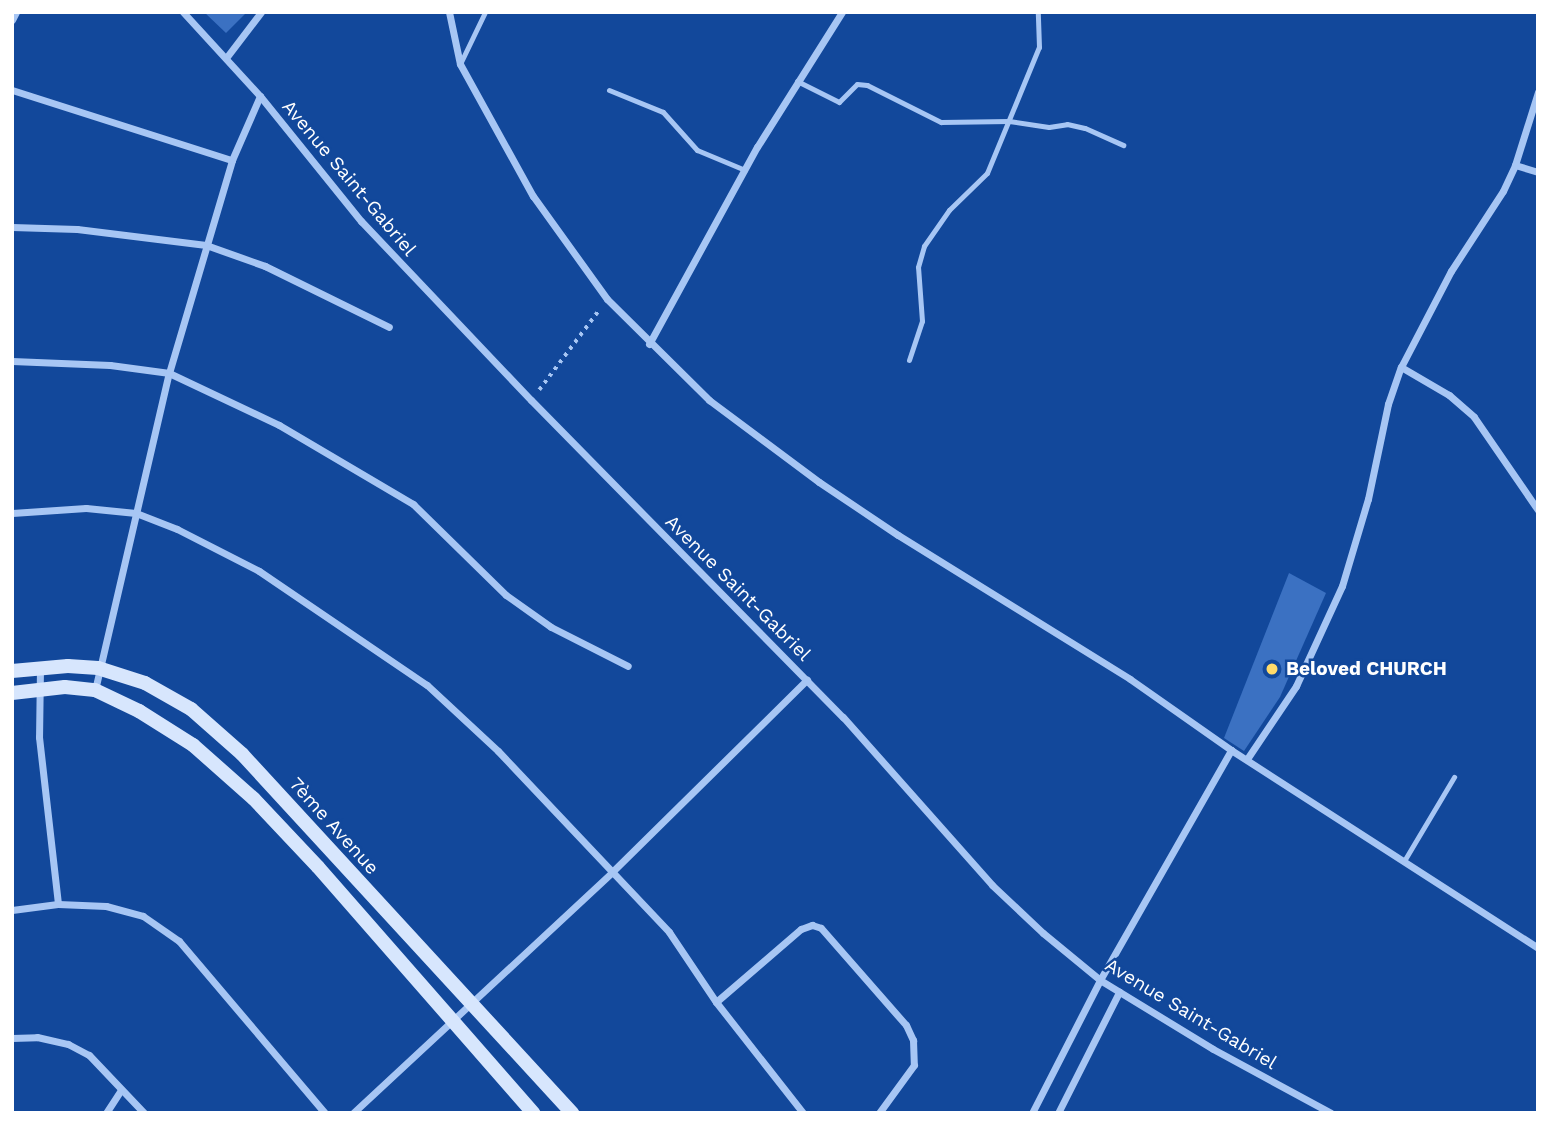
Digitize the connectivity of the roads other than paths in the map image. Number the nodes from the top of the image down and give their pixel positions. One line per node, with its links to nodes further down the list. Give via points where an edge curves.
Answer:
1 (16, 12): 8 (street)
2 (183, 12): 9 (street, Avenue Saint-Gabriel)
3 (261, 12): 9 (street)
4 (449, 12): 10 (street)
5 (485, 12): 10 (lane)
6 (842, 12): 11 (street)
7 (1038, 12): 16 (lane, via 1039,47)
8 (12, 20)
9 (226, 58): 15 (street, Avenue Saint-Gabriel)
10 (460, 64): 25 (street, via 533,196 607,299)
11 (797, 81): 16 (lane, via 839,102 857,84 867,85 941,122); 20 (street)
12 (12, 90): 18 (street)
13 (608, 90): 20 (lane, via 663,113 697,150)
14 (1538, 92): 19 (street)
15 (260, 96): 18 (street); 37 (street, Avenue Saint-Gabriel, via 361,221)
16 (1009, 121): 17 (lane, via 1085,128); 26 (lane, via 987,173 949,210 924,246 918,267 922,320)
17 (1123, 145)
18 (232, 160): 23 (street)
19 (1515, 165): 21 (street); 28 (street, via 1444,282)
20 (745, 170): 25 (street)
21 (1538, 172)
22 (12, 227): 23 (street, via 77,229)
23 (206, 245): 24 (street, via 265,266); 29 (street)
24 (389, 327)
25 (649, 344): 41 (street, via 709,400 819,482 1130,679)
26 (909, 360)
27 (12, 361): 29 (street)
28 (1401, 367): 30 (street, via 1449,395 1474,417); 42 (street, via 1342,586 1296,686)
29 (169, 373): 32 (street); 33 (street, via 279,425 402,497 506,595 551,627)
30 (1538, 510)
31 (12, 513): 32 (street, via 86,508)
32 (136, 513): 35 (street); 45 (street, via 259,571 427,685 498,751)
33 (628, 666)
34 (40, 667): 35 (street, 7ème Avenue); 36 (street, 7ème Avenue); 38 (street)
35 (98, 668): 39 (street); 52 (street, 7ème Avenue, via 145,683 191,709 242,754)
36 (12, 671)
37 (807, 680): 45 (street); 49 (street, Avenue Saint-Gabriel, via 992,885)
38 (40, 689): 39 (street, 7ème Avenue); 40 (street, 7ème Avenue); 46 (street, via 39,737)
39 (95, 690): 53 (street, 7ème Avenue, via 193,745 254,799)
40 (12, 693)
41 (1231, 750): 42 (street); 49 (street)
42 (1247, 759): 44 (street)
43 (1454, 777): 44 (lane)
44 (1404, 861): 48 (street)
45 (612, 872): 51 (street, via 669,932); 52 (street)
46 (58, 904): 47 (street); 58 (street, via 106,906 143,916 179,941)
47 (12, 910)
48 (1538, 948)
49 (1100, 980): 50 (street, Avenue Saint-Gabriel); 64 (street)
50 (1119, 992): 65 (street); 66 (street, Avenue Saint-Gabriel)
51 (716, 1002): 62 (street); 63 (street, via 801,929 821,928 906,1025 913,1040 914,1065)
52 (471, 1005): 53 (street); 61 (street, 7ème Avenue)
53 (451, 1022): 59 (street); 60 (street, 7ème Avenue)
54 (12, 1038): 55 (street, via 37,1037 68,1044 89,1055)
55 (121, 1090): 56 (street); 57 (street)
56 (106, 1113)
57 (144, 1113)
58 (325, 1113)
59 (354, 1113)
60 (533, 1113)
61 (572, 1113)
62 (803, 1113)
63 (879, 1113)
64 (1032, 1113)
65 (1058, 1113)
66 (1331, 1113)

